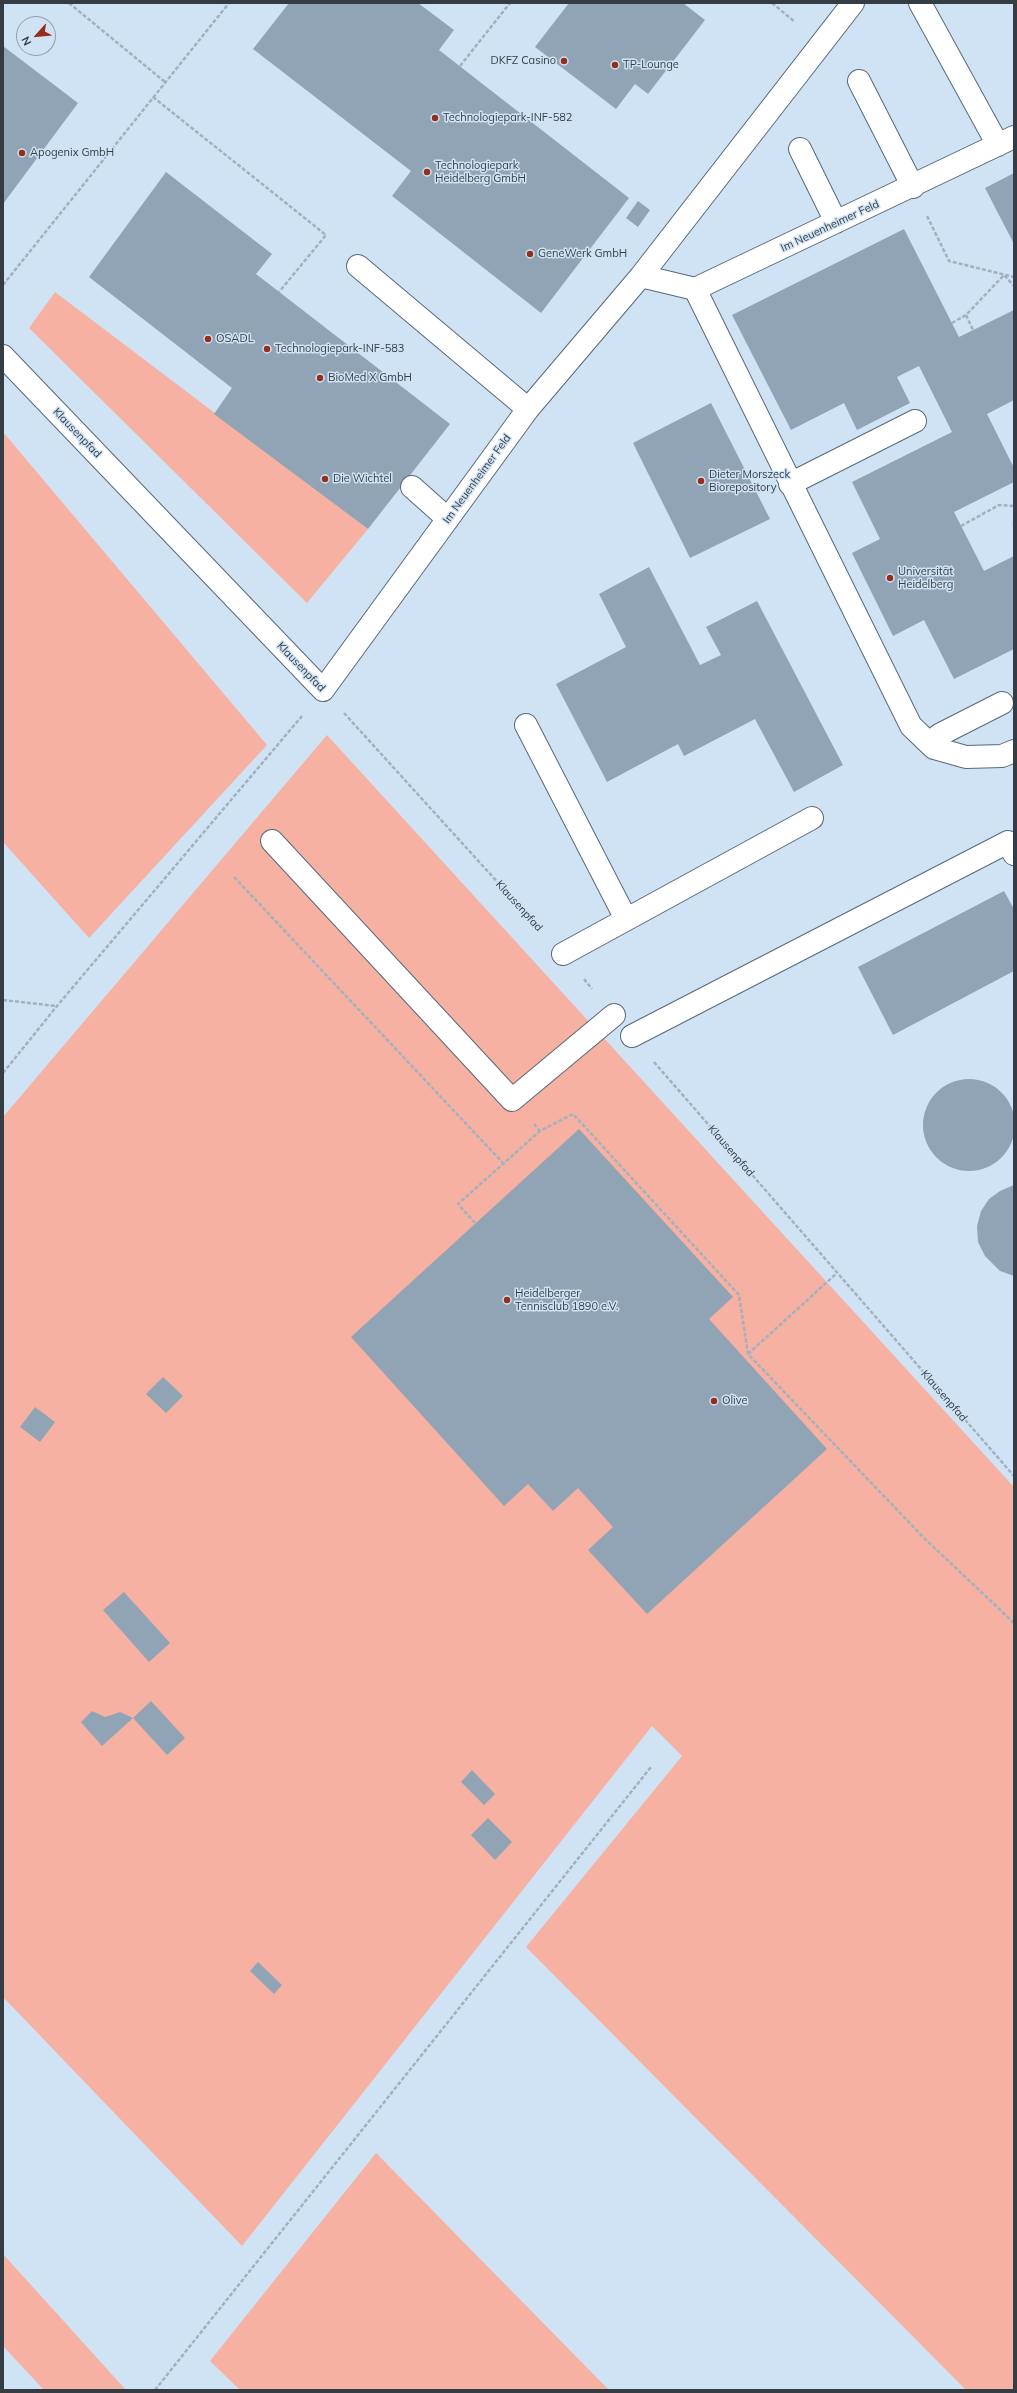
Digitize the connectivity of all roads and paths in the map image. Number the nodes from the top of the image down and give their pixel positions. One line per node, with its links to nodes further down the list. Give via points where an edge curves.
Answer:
1 (69, 3): 8 (path)
2 (229, 3): 8 (path)
3 (510, 3): 6 (path)
4 (853, 3): 16 (street, Im Neuenheimer Feld)
5 (920, 3): 10 (street)
6 (460, 66)
7 (859, 81): 12 (street)
8 (165, 82): 9 (path)
9 (153, 97): 18 (path); 21 (path, via 326,235)
10 (1006, 141): 12 (street, Im Neuenheimer Feld)
11 (800, 149): 13 (street)
12 (913, 186): 13 (street, Im Neuenheimer Feld); 15 (path, via 949,261)
13 (836, 222): 20 (street, Im Neuenheimer Feld)
14 (358, 266): 26 (street)
15 (1004, 275): 17 (path); 19 (path); 22 (path)
16 (641, 276): 20 (street); 26 (street, Im Neuenheimer Feld)
17 (1014, 277)
18 (3, 285)
19 (1014, 286)
20 (695, 289): 28 (street)
21 (279, 292)
22 (966, 315): 23 (path); 24 (path)
23 (952, 323)
24 (973, 330)
25 (3, 356): 35 (street, Klausenpfad)
26 (528, 409): 31 (street, Im Neuenheimer Feld)
27 (915, 421): 28 (street)
28 (790, 484): 38 (street, via 911,726)
29 (412, 487): 31 (street)
30 (1014, 506): 33 (path, via 999,505)
31 (448, 519): 35 (street, Im Neuenheimer Feld)
32 (1014, 523): 34 (path)
33 (961, 526)
34 (1014, 527)
35 (323, 690): 45 (path, Klausenpfad); 47 (path)
36 (1002, 703): 38 (street, via 939,735)
37 (526, 725): 44 (street)
38 (934, 748): 39 (street, via 966,757 1002,756)
39 (1014, 751)
40 (812, 818): 44 (street)
41 (272, 841): 51 (street)
42 (1012, 845): 49 (street)
43 (234, 877): 53 (path)
44 (626, 919): 45 (street)
45 (563, 954): 48 (path, Klausenpfad)
46 (3, 1000): 47 (path)
47 (56, 1006): 50 (path)
48 (614, 1015): 51 (street)
49 (632, 1036): 55 (path, Klausenpfad)
50 (3, 1073)
51 (512, 1100): 52 (path)
52 (540, 1131): 53 (path); 56 (path, via 573,1114 579,1119 739,1295)
53 (504, 1164): 54 (path, via 458,1204)
54 (475, 1223)
55 (837, 1273): 56 (path); 57 (path, Klausenpfad)
56 (748, 1354): 58 (path, via 924,1538)
57 (1014, 1476)
58 (1014, 1623)
59 (651, 1767): 60 (path)
60 (155, 2390)

